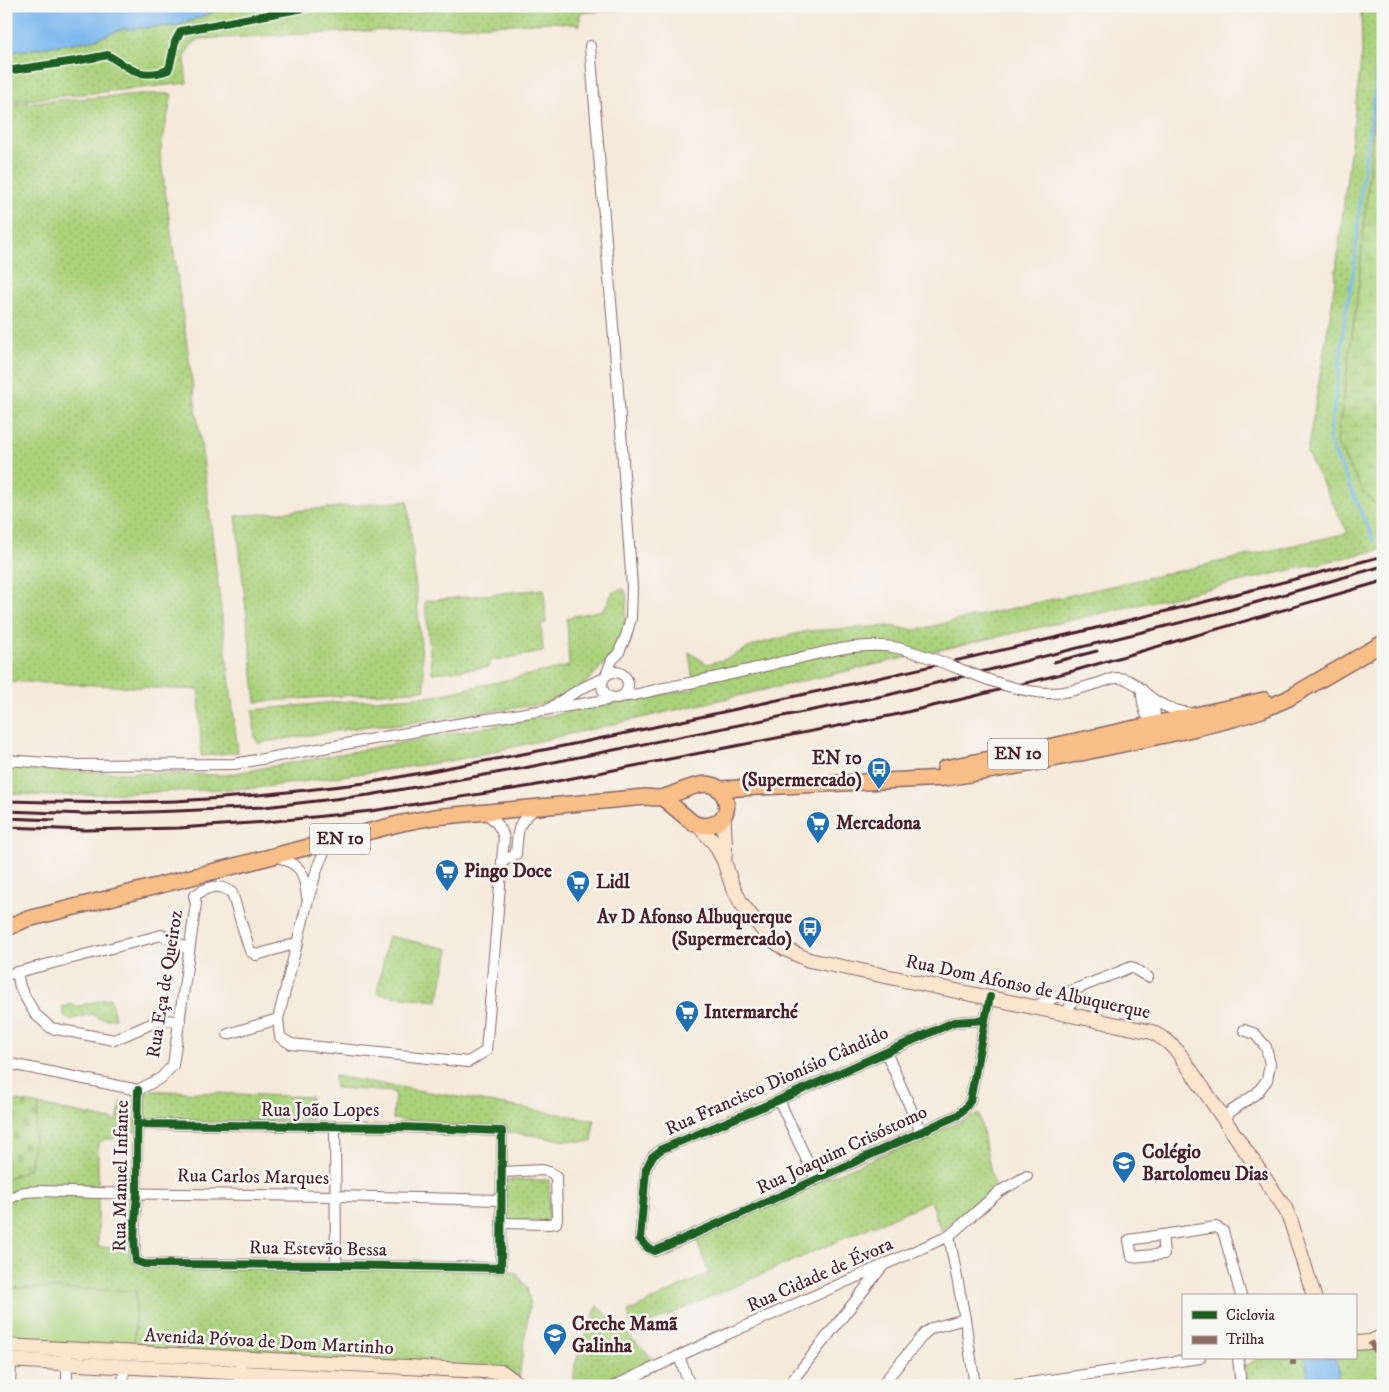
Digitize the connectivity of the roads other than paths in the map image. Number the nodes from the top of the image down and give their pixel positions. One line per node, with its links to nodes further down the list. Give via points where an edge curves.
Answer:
1 (590, 46): 3 (street, via 632,588 631,618)
2 (1383, 643): 7 (main road, EN 10)
3 (618, 654): 4 (street); 5 (street)
4 (619, 672): 5 (street); 6 (street)
5 (605, 677): 10 (street, via 604,692); 12 (street)
6 (628, 682): 8 (street); 10 (street, via 626,691)
7 (1315, 682): 13 (main road, EN 10, via 1260,701); 16 (main road, EN 10, via 1262,710)
8 (655, 690): 9 (street, bridge, via 855,647 897,648 1029,691 1049,694 1072,691 1118,678 1135,682); 10 (street)
9 (1144, 692): 11 (street); 13 (street, via 1174,710); 14 (street, via 1153,704 1156,715)
10 (615, 697): 12 (street)
11 (1143, 706): 14 (street); 15 (street, via 1137,721)
12 (550, 709): 18 (street, via 234,764 75,765)
13 (1203, 714): 14 (main road, EN 10)
14 (1153, 724): 15 (main road, EN 10); 16 (street); 17 (street, via 1150,731)
15 (1123, 730): 19 (main road, EN 10)
16 (1178, 732): 17 (main road, EN 10)
17 (1137, 741): 19 (main road, EN 10, via 946,778)
18 (6, 760)
19 (882, 781): 21 (main road, EN 10)
20 (692, 788): 22 (main road, EN 10, via 708,784); 23 (main road, EN 10); 27 (main road, via 685,796 684,811)
21 (759, 788): 22 (main road, EN 10); 26 (main road, EN 10, via 736,799)
22 (719, 789): 26 (main road, via 725,798)
23 (663, 798): 24 (main road, EN 10); 27 (main road)
24 (537, 807): 25 (main road, EN 10); 31 (street, via 525,816 519,827 516,854)
25 (484, 812): 28 (main road, EN 10, via 402,823); 31 (street, via 502,831)
26 (725, 813): 27 (main road, EN 10, via 710,826); 30 (street, Rua Dom Afonso de Albuquerque)
27 (694, 823): 30 (street, Rua Dom Afonso de Albuquerque, via 715,844)
28 (337, 840): 29 (main road, EN 10); 32 (street, via 324,852)
29 (274, 856): 32 (street, via 298,867 306,882); 34 (main road, EN 10)
30 (724, 861): 42 (street, Rua Dom Afonso de Albuquerque, via 741,903 769,937 785,949 836,967)
31 (502, 862): 46 (street, via 486,1051 468,1062 291,1044 280,1037)
32 (308, 900): 36 (street)
33 (6, 920): 34 (main road, EN 10)
34 (24, 920): 35 (main road, EN 10)
35 (6, 929)
36 (298, 943): 37 (street, Rua Eça de Queiroz, via 256,955 250,951 232,893 219,886 206,888 194,896 196,903); 46 (street)
37 (188, 949): 38 (street, via 162,935); 47 (street, Rua Eça de Queiroz)
38 (17, 972): 39 (street); 47 (street, via 24,995 35,1014 51,1028 114,1040 160,1020)
39 (6, 975)
40 (1148, 977): 41 (street, via 1131,968)
41 (1070, 992): 43 (street); 45 (street, via 1071,1004)
42 (990, 997): 44 (street, Rua Dom Afonso de Albuquerque); 48 (street)
43 (1055, 997): 44 (street); 45 (street, via 1053,1003)
44 (1033, 1007): 45 (street, Rua Dom Afonso de Albuquerque)
45 (1061, 1013): 55 (street, Rua Dom Afonso de Albuquerque, via 1152,1032 1167,1041)
46 (278, 1019): 50 (street)
47 (180, 1020): 53 (street, Rua Eça de Queiroz, via 173,1064 161,1078)
48 (985, 1020): 51 (street, Rua Francisco Dionísio Cândido, via 954,1022); 58 (street, Rua Joaquim Crisóstomo, via 970,1101 958,1115)
49 (1244, 1030): 55 (street, via 1255,1034 1266,1047 1270,1064 1267,1080 1258,1093)
50 (228, 1034)
51 (886, 1052): 54 (street, Rua Francisco Dionísio Cândido); 58 (street)
52 (6, 1063): 53 (street)
53 (138, 1090): 56 (street, Rua Manuel Infante)
54 (779, 1100): 61 (street); 69 (street, Rua Francisco Dionísio Cândido, via 662,1149 652,1157 646,1169 640,1239)
55 (1223, 1117): 74 (street, Rua Dom Afonso de Albuquerque, via 1285,1208)
56 (137, 1124): 57 (street, Rua João Lopes); 62 (street, Rua Manuel Infante)
57 (335, 1127): 59 (street, Rua João Lopes, via 502,1131); 63 (street)
58 (921, 1132): 61 (street, Rua Joaquim Crisóstomo)
59 (502, 1172): 65 (street); 66 (street, via 542,1170 556,1177 557,1218 556,1223 549,1224)
60 (1027, 1176): 68 (street, Rua Cidade de Évora, via 1000,1191)
61 (816, 1180): 69 (street, Rua Joaquim Crisóstomo, via 655,1251)
62 (136, 1193): 63 (street, Rua Carlos Marques); 64 (street, Rua Carlos Marques, via 41,1191 24,1192); 70 (street, Rua Manuel Infante)
63 (335, 1196): 65 (street, Rua Carlos Marques); 71 (street)
64 (6, 1200)
65 (501, 1200): 66 (street)
66 (501, 1223): 71 (street, Rua Estevão Bessa, via 501,1268)
67 (1162, 1235): 73 (street, via 1222,1227)
68 (949, 1236): 72 (street, Rua Cidade de Évora); 75 (street)
69 (648, 1248)
70 (136, 1261): 71 (street, Rua Estevão Bessa, via 144,1264)
71 (336, 1265)
72 (882, 1266): 80 (street, Rua Cidade de Évora); 99 (street)
73 (1240, 1294)
74 (1313, 1294)
75 (965, 1319): 100 (street, via 925,1333); 101 (street)
76 (1383, 1336): 77 (street, via 1370,1342)
77 (1356, 1343)
78 (8, 1355): 79 (street, Avenida Póvoa de Dom Martinho); 92 (street)
79 (67, 1356): 81 (street, Avenida Póvoa de Dom Martinho); 85 (street, Avenida Póvoa de Dom Martinho); 93 (street)
80 (679, 1356): 97 (street, Rua Cidade de Évora); 98 (street)
81 (241, 1359): 84 (street, Avenida Póvoa de Dom Martinho); 88 (street)
82 (1186, 1360): 86 (street)
83 (1238, 1360): 104 (street)
84 (312, 1362): 87 (street, Avenida Póvoa de Dom Martinho); 89 (street)
85 (124, 1367): 88 (street, Avenida Póvoa de Dom Martinho); 94 (street)
86 (1083, 1375): 102 (street); 103 (street)
87 (383, 1377): 89 (street, Avenida Póvoa de Dom Martinho); 90 (street, Avenida Póvoa de Dom Martinho); 91 (street, Avenida Póvoa de Dom Martinho, via 502,1372)
88 (240, 1380): 89 (street, Avenida Póvoa de Dom Martinho)
89 (315, 1381): 95 (street)
90 (462, 1385): 96 (street, Avenida Póvoa de Dom Martinho)
91 (519, 1385)
92 (10, 1386)
93 (67, 1386)
94 (123, 1386)
95 (298, 1386)
96 (480, 1386)
97 (614, 1386)
98 (690, 1386)
99 (788, 1386)
100 (881, 1386)
101 (975, 1386)
102 (1009, 1386)
103 (1074, 1386)
104 (1241, 1386)

